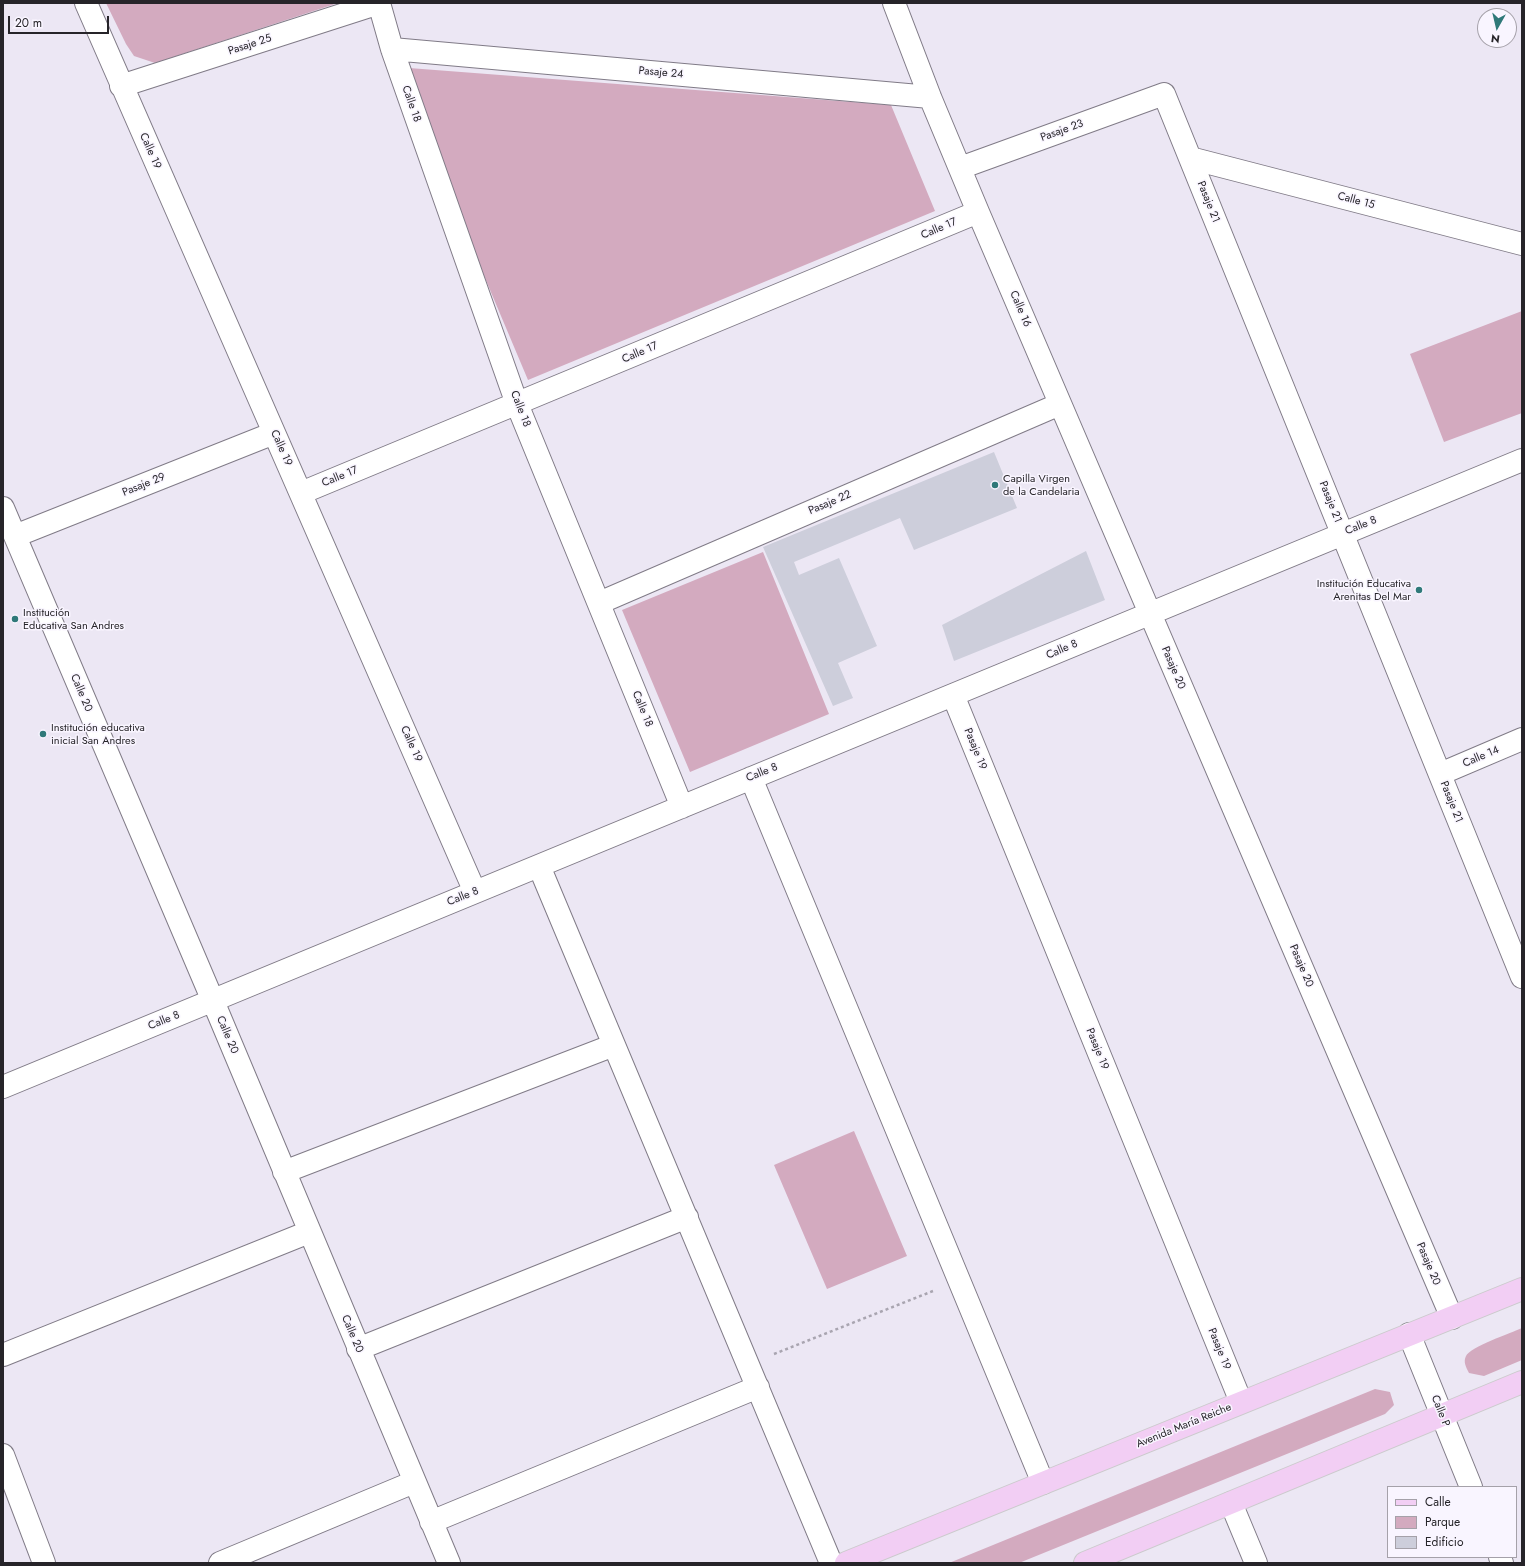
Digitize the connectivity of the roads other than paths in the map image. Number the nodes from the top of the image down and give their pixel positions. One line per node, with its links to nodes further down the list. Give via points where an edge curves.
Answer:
1 (86, 3): 5 (street, Calle 19)
2 (379, 3): 4 (street, Calle 18); 5 (street, Pasaje 25)
3 (894, 3): 7 (street, Calle 16)
4 (392, 49): 7 (street, Pasaje 24); 12 (street, Calle 18)
5 (121, 86): 14 (street, Calle 19)
6 (1164, 94): 8 (street, Pasaje 21); 9 (street, Pasaje 23)
7 (930, 97): 9 (street, Calle 16)
8 (1190, 158): 11 (street, Calle 15); 18 (street, Pasaje 21)
9 (960, 168): 10 (street, Calle 16)
10 (978, 212): 12 (street, Calle 17); 13 (street, Calle 16)
11 (1522, 244)
12 (517, 404): 16 (street, Calle 17); 20 (street, Calle 18)
13 (1060, 404): 20 (street, Pasaje 22); 21 (street, Calle 16)
14 (274, 433): 16 (street, Calle 19); 19 (street, Pasaje 29)
15 (1522, 460): 18 (street, Calle 8)
16 (301, 493): 28 (street, Calle 19)
17 (3, 508): 19 (street, Calle 20)
18 (1342, 534): 21 (street, Calle 8); 24 (street, Pasaje 21)
19 (15, 536): 30 (street, Calle 20)
20 (599, 603): 26 (street, Calle 18)
21 (1150, 613): 22 (street, Calle 8); 37 (street, Pasaje 20)
22 (954, 695): 25 (street, Calle 8); 43 (street, Pasaje 19)
23 (1522, 739): 24 (street, Calle 14)
24 (1440, 774): 29 (street, Pasaje 21)
25 (751, 778): 26 (street, Calle 8); 47 (street)
26 (682, 807): 27 (street, Calle 8)
27 (539, 866): 28 (street, Calle 8); 31 (street)
28 (475, 892): 30 (street, Calle 8)
29 (1522, 977)
30 (213, 1001): 32 (street, Calle 8); 33 (street, Calle 20)
31 (614, 1045): 33 (street); 34 (street)
32 (3, 1088)
33 (284, 1172): 35 (street, Calle 20)
34 (687, 1218): 39 (street); 42 (street)
35 (310, 1232): 39 (street, Calle 20); 40 (street)
36 (1522, 1289): 37 (main road, Avenida María Reiche)
37 (1452, 1318): 38 (main road, Avenida María Reiche)
38 (1409, 1334): 43 (main road, Avenida María Reiche); 44 (street, Calle P)
39 (358, 1348): 46 (street, Calle 20)
40 (3, 1355)
41 (1522, 1382): 44 (main road)
42 (758, 1387): 50 (street); 54 (street)
43 (1241, 1402): 47 (main road, Avenida María Reiche)
44 (1442, 1415): 48 (street, Calle P); 49 (main road)
45 (3, 1455): 51 (street)
46 (414, 1482): 50 (street, Calle 20); 52 (street)
47 (1043, 1483): 55 (main road, Avenida María Reiche)
48 (1471, 1486)
49 (1231, 1503): 56 (main road); 57 (street)
50 (431, 1522): 53 (street, Calle 20)
51 (44, 1563)
52 (220, 1563)
53 (449, 1563)
54 (831, 1563)
55 (846, 1563)
56 (1085, 1563)
57 (1256, 1563)

